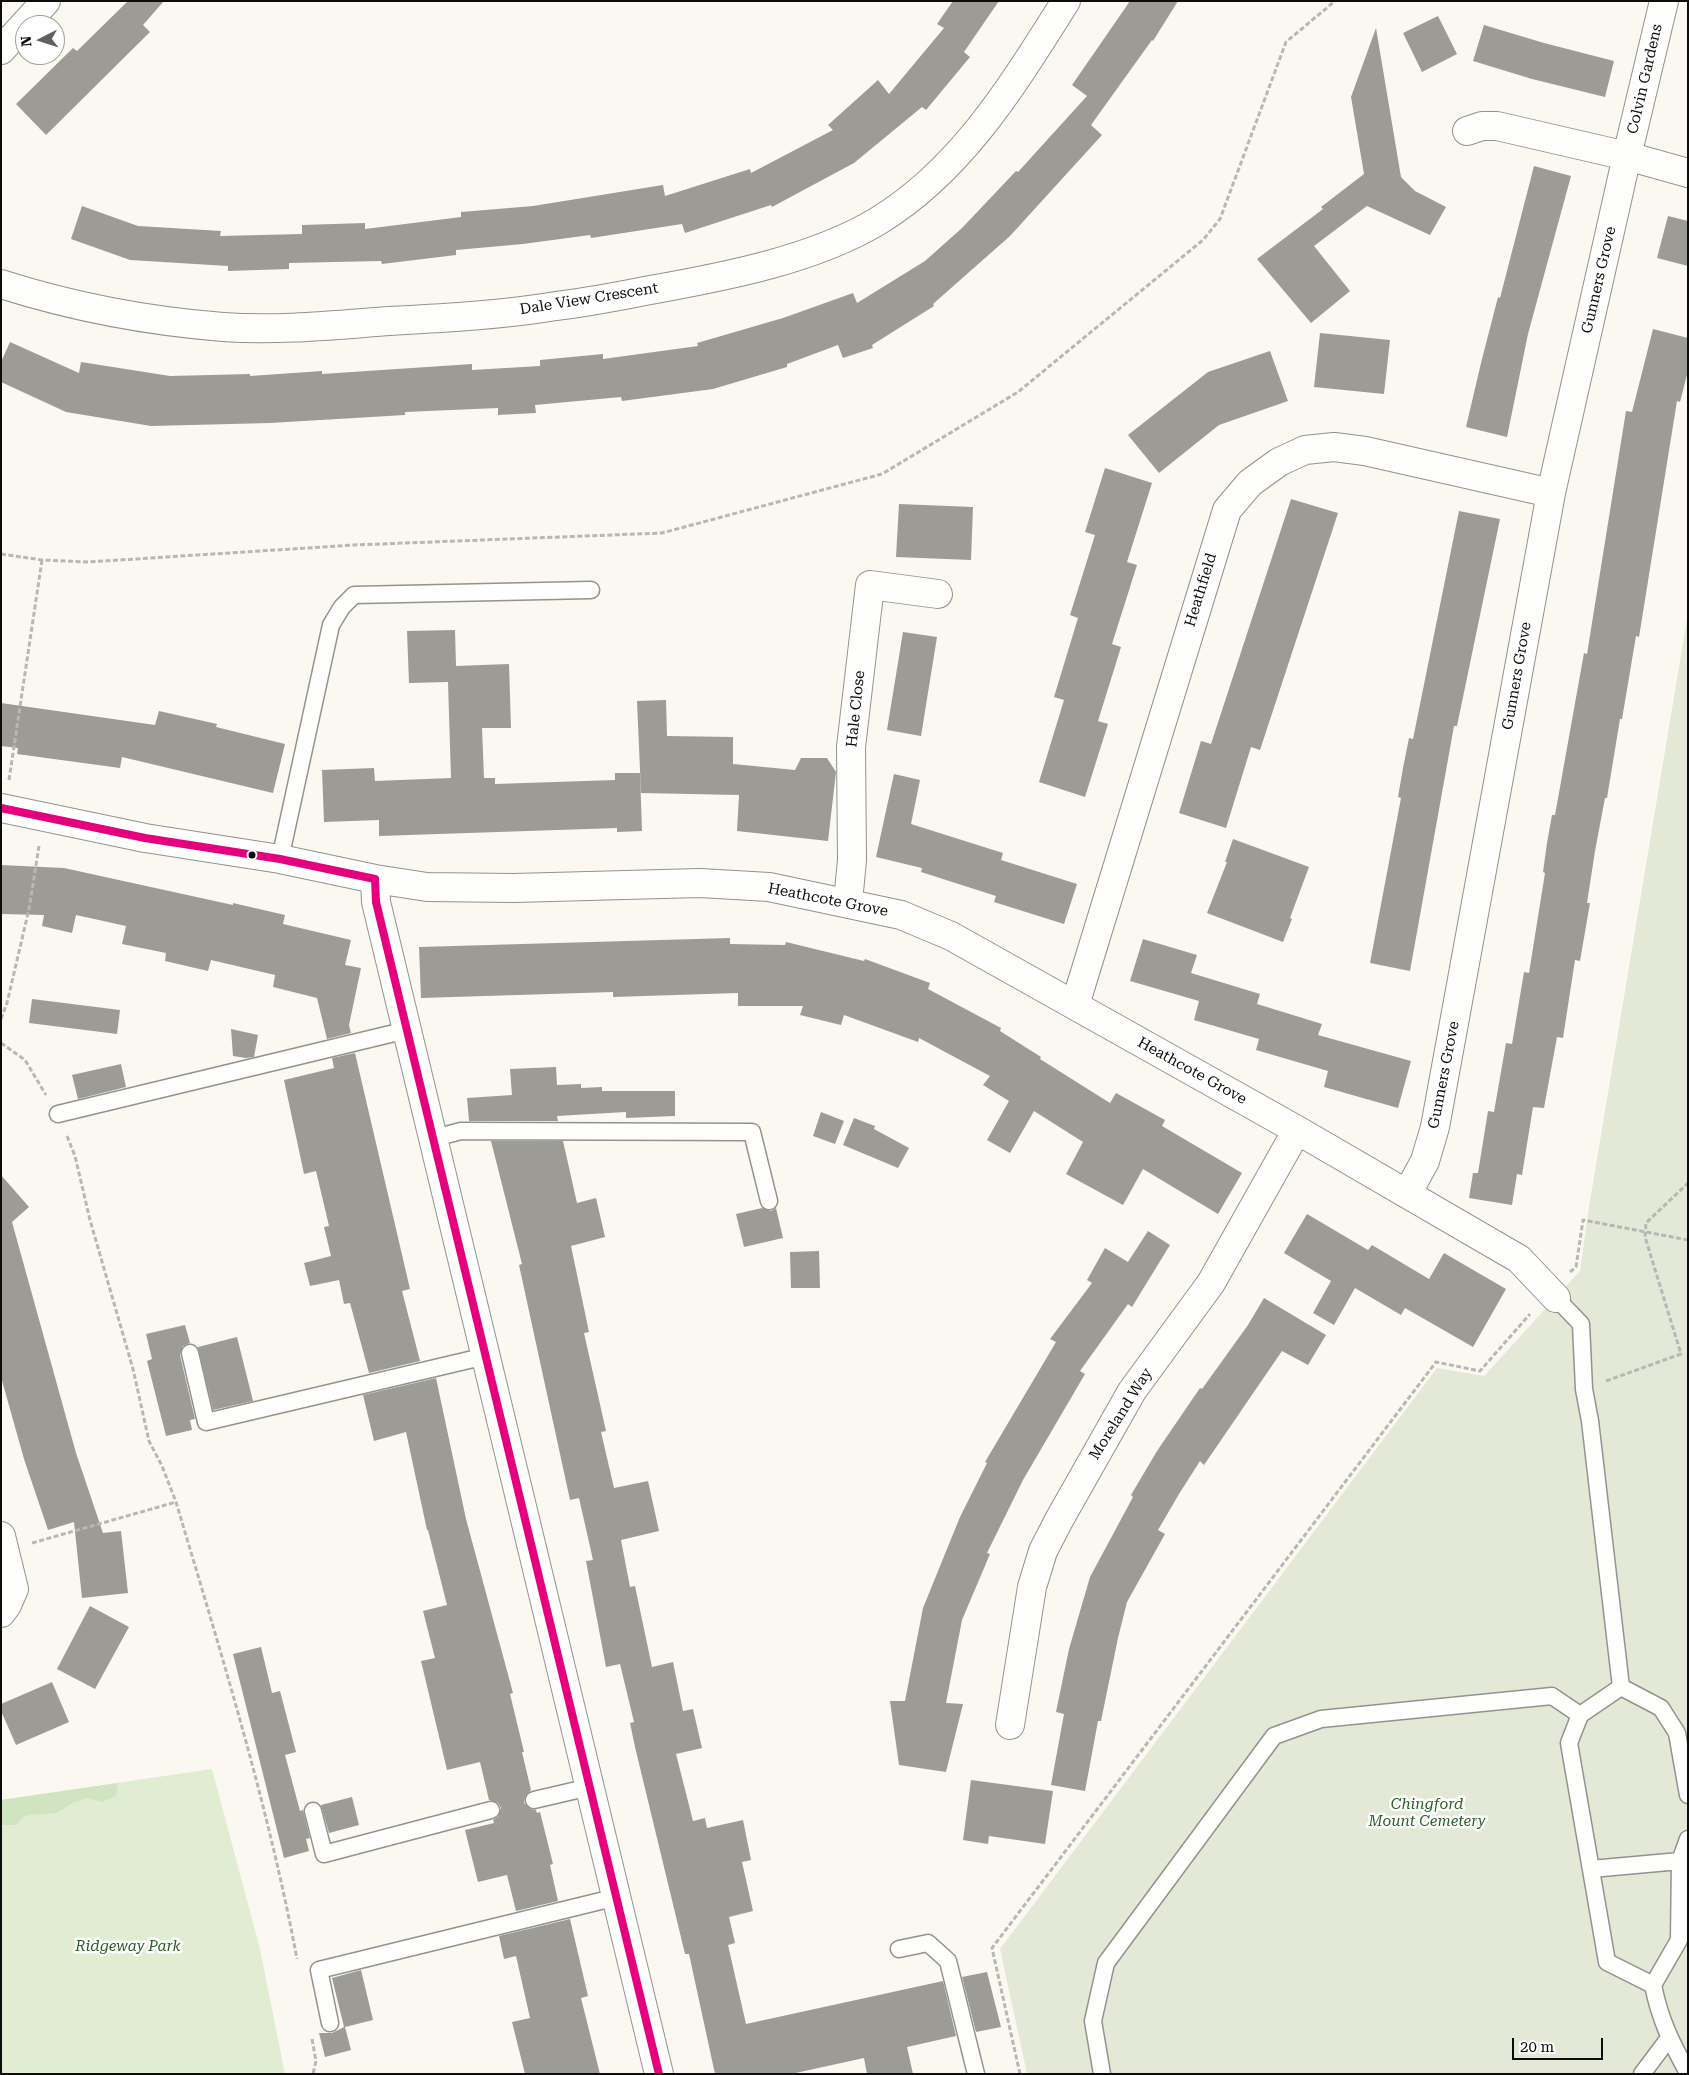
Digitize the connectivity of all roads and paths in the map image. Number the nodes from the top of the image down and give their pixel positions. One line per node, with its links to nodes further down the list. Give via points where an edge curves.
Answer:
1 (46, 1): 5 (street)
2 (1066, 1): 9 (street, Dale View Crescent, via 994,111 959,154 912,198 845,238 714,279 554,307 308,327 226,327 149,319 89,308)
3 (1336, 1): 12 (path, via 1286,42 1220,219 1203,240 1018,392 882,474 662,533 354,545 88,562)
4 (1664, 1): 7 (street, Colvin Gardens)
5 (1, 50)
6 (1467, 130): 7 (street, via 1497,126)
7 (1627, 156): 8 (street); 10 (street, Gunners Grove)
8 (1688, 173)
9 (1, 284)
10 (1551, 493): 20 (street, Heathfield, via 1365,451 1334,447 1305,450 1278,462 1250,483 1227,510); 28 (street, Gunners Grove, via 1435,1126 1425,1161)
11 (1, 554): 12 (path)
12 (42, 560): 15 (path)
13 (592, 590): 17 (lane, via 354,595 331,625)
14 (938, 594): 19 (street, Hale Close, via 870,586 851,748 852,860)
15 (3, 808): 16 (street, Heathcote Grove)
16 (42, 816): 17 (street, Heathcote Grove, via 145,838); 21 (path, via 29,909)
17 (280, 859): 18 (street, Heathcote Grove)
18 (375, 879): 19 (street, Heathcote Grove, via 427,887 700,883 769,886); 22 (street, via 376,902)
19 (848, 902): 20 (street, Heathcote Grove, via 901,915 951,936)
20 (1074, 1005): 25 (street, Heathcote Grove)
21 (1, 1019)
22 (407, 1030): 24 (lane); 26 (street)
23 (1, 1043): 24 (path, via 25,1060)
24 (58, 1114): 37 (path, via 75,1156 133,1369 149,1441)
25 (1297, 1130): 28 (street, Heathcote Grove); 42 (street, Moreland Way, via 1211,1283 1132,1391 1044,1551 1032,1587)
26 (434, 1138): 29 (lane, via 462,1131 752,1132); 35 (street)
27 (1688, 1183): 30 (path, via 1646,1223)
28 (1407, 1194): 33 (street, Heathcote Grove, via 1519,1259)
29 (769, 1201)
30 (1646, 1230): 31 (path); 32 (path, via 1583,1220); 36 (path, via 1645,1237 1681,1354)
31 (1688, 1240)
32 (1576, 1267)
33 (1553, 1294): 36 (lane, via 1581,1324); 62 (path, via 1480,1371 1436,1362 992,1948)
34 (190, 1353): 35 (lane, via 206,1422)
35 (486, 1356): 43 (street)
36 (1584, 1389): 40 (lane)
37 (176, 1502): 38 (path); 53 (path, via 243,1726 285,1892)
38 (4, 1543): 39 (street, via 14,1589)
39 (1, 1613)
40 (1622, 1687): 41 (lane); 44 (lane, via 1661,1708 1677,1733)
41 (1580, 1715): 50 (lane, via 1570,1743); 63 (lane, via 1552,1696 1321,1719 1274,1736 1106,1963 1093,2021)
42 (1010, 1725)
43 (590, 1787): 45 (lane); 51 (street)
44 (1688, 1795)
45 (534, 1800)
46 (491, 1810): 47 (lane, via 324,1854)
47 (312, 1811)
48 (1688, 1839): 49 (lane)
49 (1680, 1861): 50 (lane); 54 (lane, via 1679,1940)
50 (1591, 1869): 54 (lane, via 1608,1962)
51 (617, 1897): 55 (lane, via 319,1970); 60 (street)
52 (899, 1949): 61 (lane, via 928,1943 948,1961)
53 (299, 1967)
54 (1653, 1985): 57 (lane, via 1658,2012)
55 (330, 2023)
56 (311, 2033): 59 (path, via 316,2061)
57 (1668, 2038): 58 (lane); 64 (lane)
58 (1688, 2073)
59 (313, 2074)
60 (659, 2074)
61 (976, 2074)
62 (1020, 2074)
63 (1102, 2074)
64 (1642, 2074)

